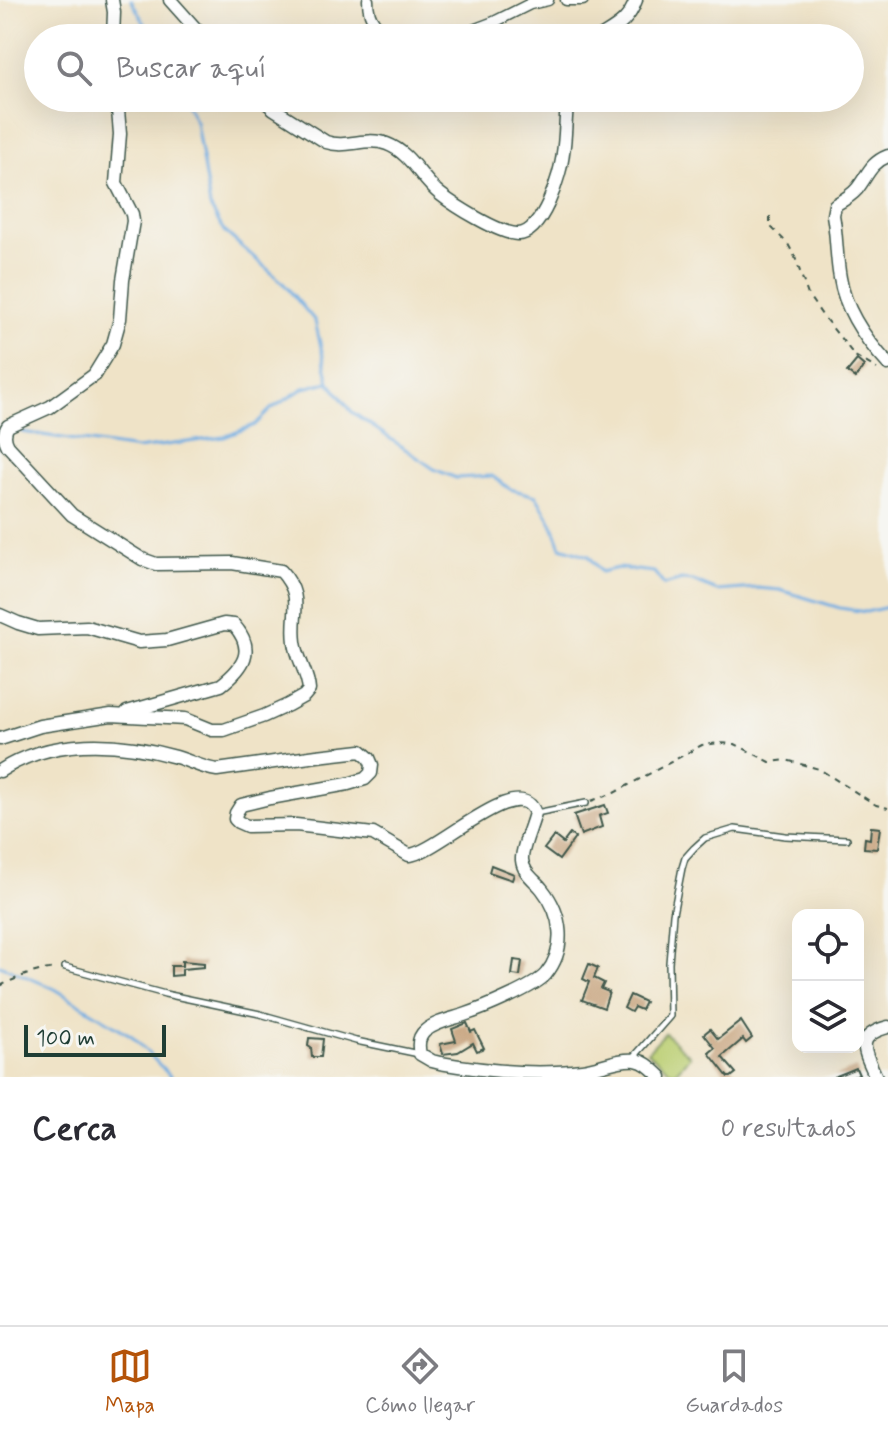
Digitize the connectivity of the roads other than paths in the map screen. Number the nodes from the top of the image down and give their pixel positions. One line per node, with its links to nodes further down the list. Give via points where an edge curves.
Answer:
1 (112, 0): 8 (street)
2 (170, 0): 9 (street)
3 (368, 0): 10 (street)
4 (548, 0): 11 (street)
5 (566, 0): 6 (street)
6 (583, 0)
7 (636, 0): 12 (street)
8 (114, 24)
9 (191, 24)
10 (375, 24)
11 (489, 24)
12 (620, 24)
13 (118, 112): 19 (street, via 116,183 133,221 113,344 94,375 50,407 8,426 5,440 72,515 142,559 281,571 297,602 295,641 309,690 276,710 224,730 185,719)
14 (279, 112): 15 (street, via 335,145 373,140 387,144 439,193 484,222 518,234 532,229 550,201 563,155)
15 (567, 112)
16 (888, 156): 17 (street, via 871,166 856,191 835,205 833,215 847,304)
17 (884, 367)
18 (0, 615): 19 (street, via 38,629 87,627 139,642 224,624 242,634 246,653 221,685)
19 (111, 715): 20 (street, via 40,726)
20 (0, 739)
21 (0, 771): 23 (street, via 59,747 94,744 176,757 217,770 361,751 372,765 365,779 241,805 235,819 247,826 296,825 373,834 409,855 506,802 528,801)
22 (586, 803): 23 (lane)
23 (535, 813): 27 (street, via 521,858 553,904 558,952 544,977 425,1031)
24 (847, 839): 28 (lane, via 735,829 705,838 694,848 685,858 673,914 669,1018)
25 (65, 967): 27 (lane)
26 (888, 1027): 30 (street, via 875,1030 865,1042)
27 (420, 1054): 28 (street, via 440,1063 521,1074)
28 (632, 1060): 29 (street, via 648,1064)
29 (661, 1077)
30 (876, 1077)

